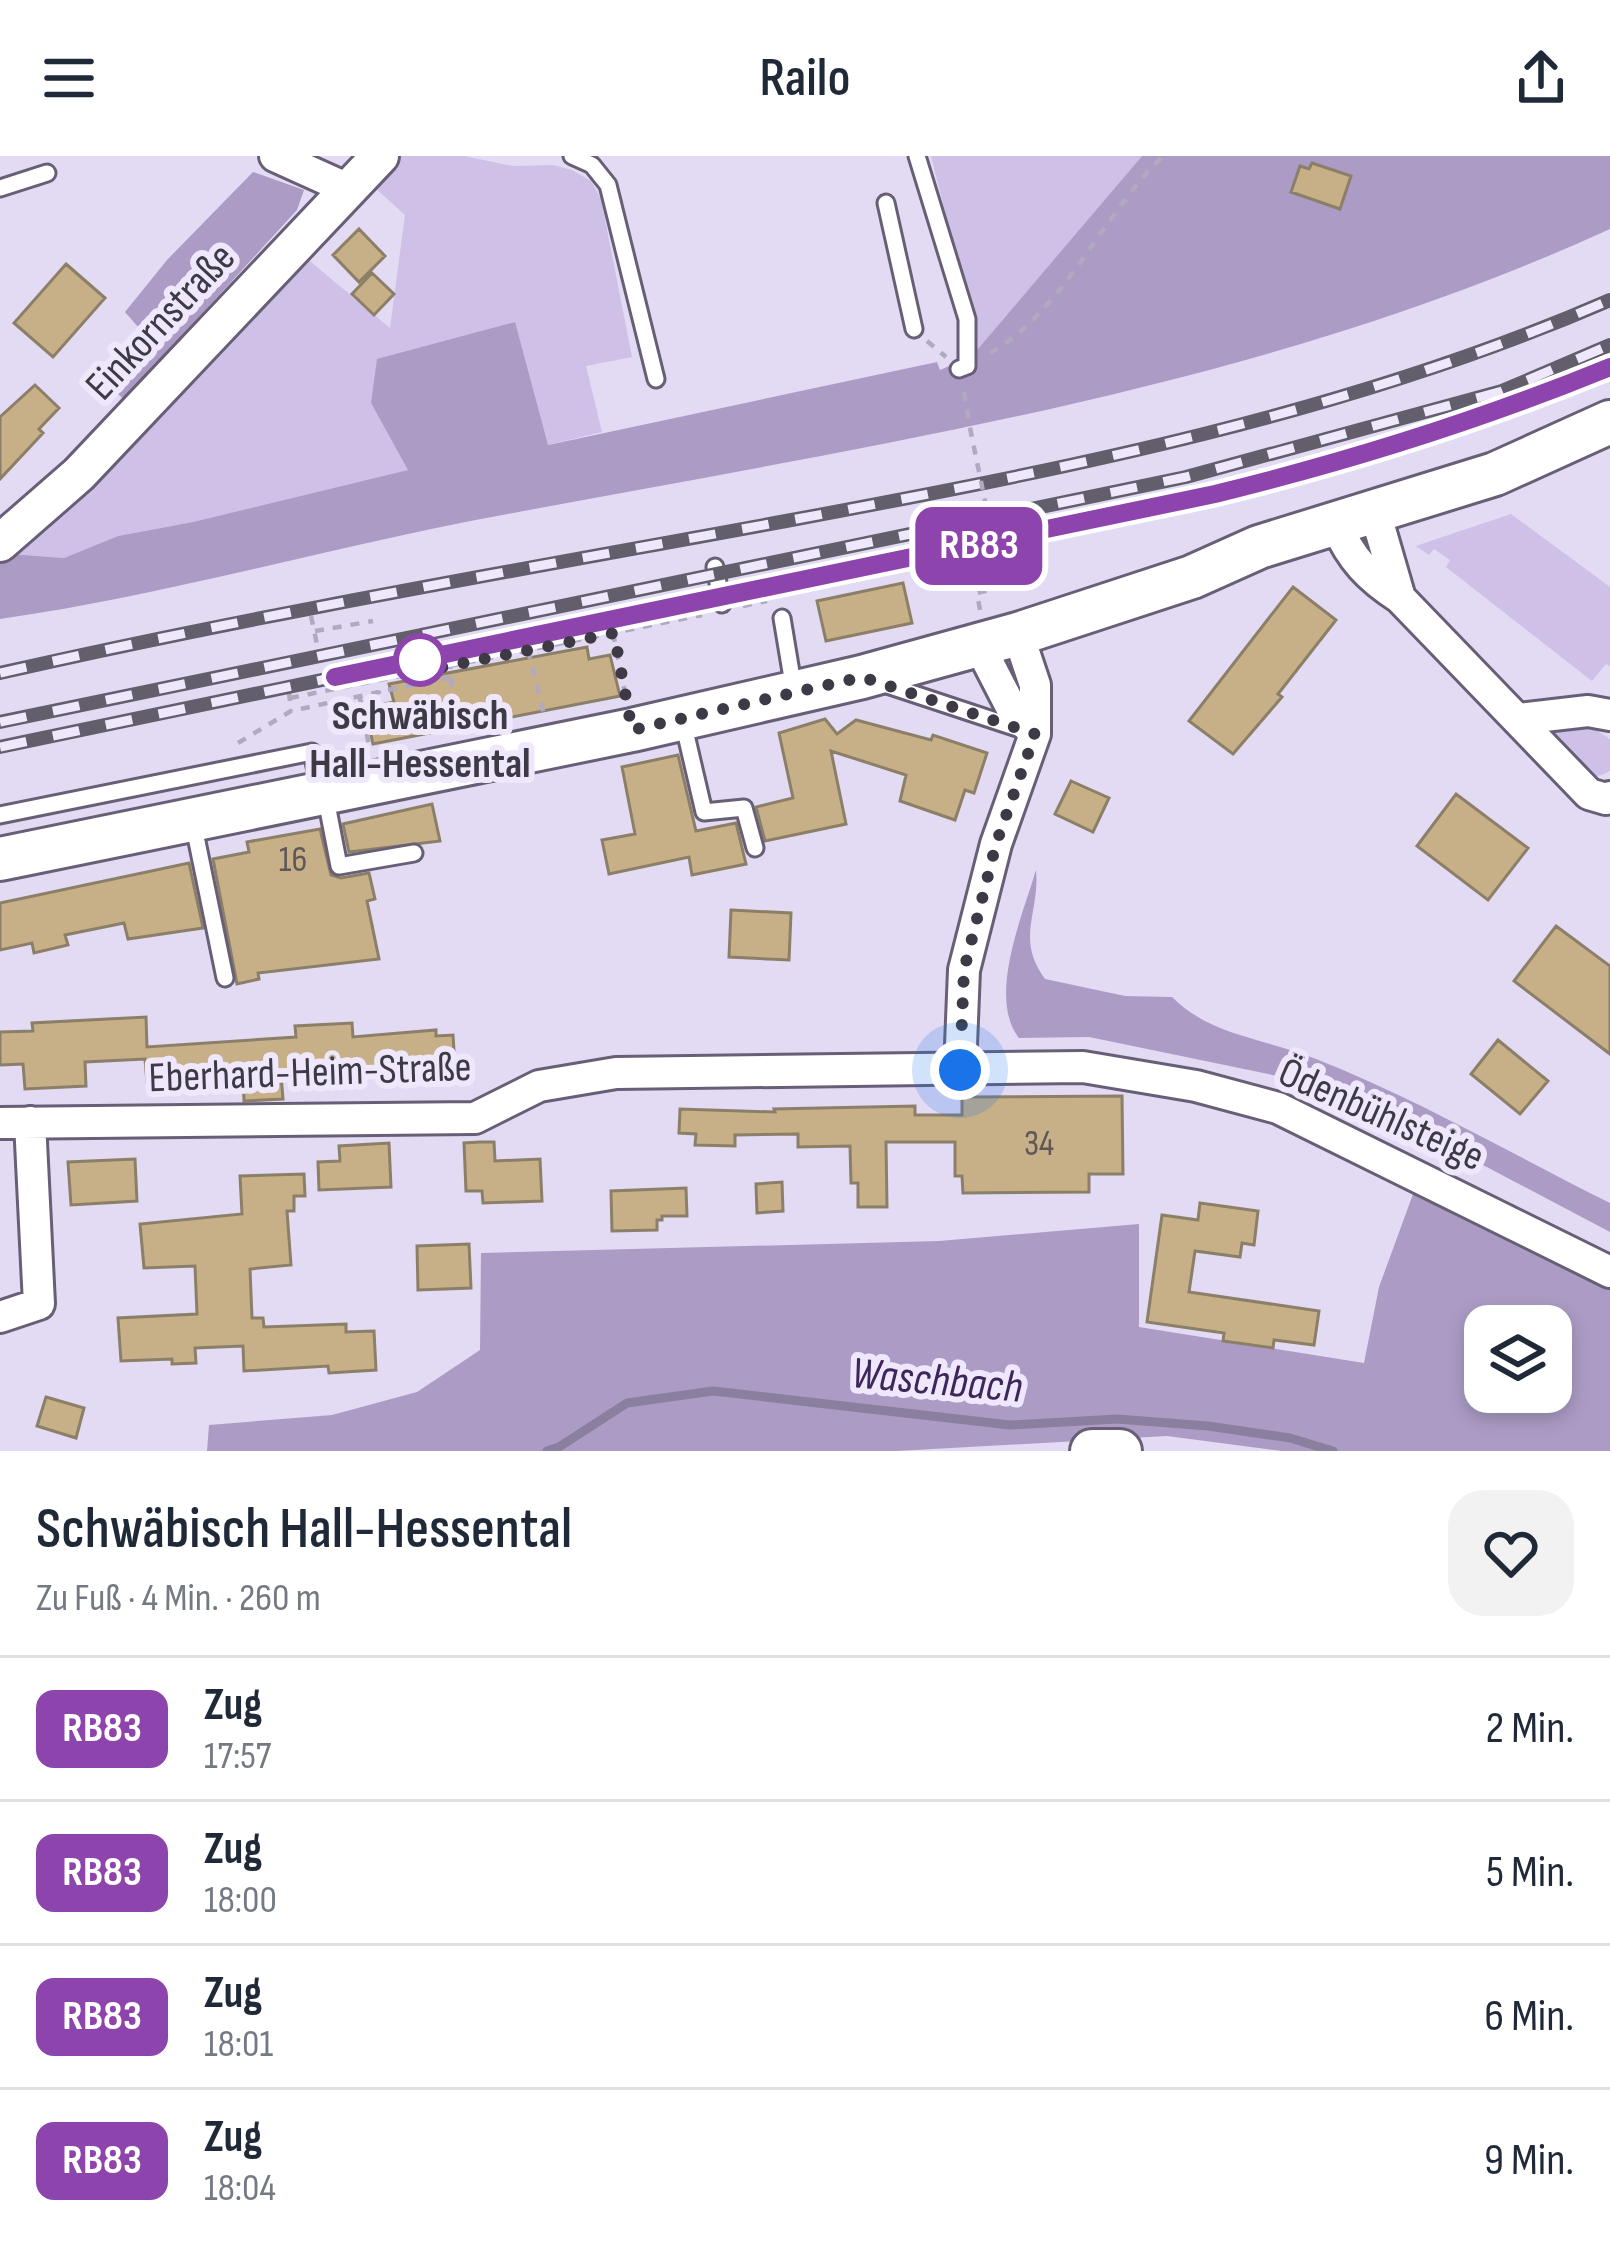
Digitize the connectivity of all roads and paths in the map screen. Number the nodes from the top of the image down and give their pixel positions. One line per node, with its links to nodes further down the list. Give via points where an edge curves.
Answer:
1 (275, 156): 8 (street)
2 (380, 156): 8 (street, Einkornstraße)
3 (572, 156): 12 (lane, via 608,185)
4 (917, 156): 11 (lane, via 967,319)
5 (1163, 156): 11 (path, via 1012,341)
6 (46, 173): 7 (lane)
7 (0, 188)
8 (348, 189): 15 (street, Einkornstraße, via 79,474)
9 (886, 203): 10 (lane)
10 (914, 329): 11 (path)
11 (963, 368): 22 (path, bridge, via 1002,587 976,592)
12 (656, 379)
13 (1610, 422): 14 (main road, via 1495,474)
14 (1356, 518): 22 (main road, via 1192,577); 40 (street, via 1400,598)
15 (0, 543)
16 (715, 567): 18 (lane)
17 (778, 598): 18 (path)
18 (723, 608): 24 (path)
19 (310, 616): 23 (path)
20 (782, 618): 33 (lane)
21 (373, 621): 23 (path)
22 (1007, 629): 29 (main road); 42 (street, via 1012,709)
23 (315, 631): 25 (path)
24 (614, 633): 26 (path); 41 (path)
25 (318, 649)
26 (528, 650): 27 (path); 37 (path)
27 (451, 663): 28 (path); 30 (path)
28 (453, 677): 31 (path); 32 (path)
29 (862, 677): 33 (main road); 42 (lane)
30 (376, 680): 32 (path); 36 (path, via 290,695)
31 (454, 686)
32 (379, 692): 34 (path)
33 (794, 693): 39 (main road)
34 (364, 696): 35 (path); 36 (path); 44 (path)
35 (371, 705)
36 (291, 711): 43 (path, via 231,747)
37 (543, 712)
38 (1610, 715): 40 (street)
39 (682, 719): 41 (main road); 49 (lane, via 704,812 744,808)
40 (1518, 719): 46 (street, via 1589,794)
41 (632, 730): 44 (main road)
42 (1035, 734): 53 (street, via 964,970)
43 (227, 769): 45 (lane, via 312,752); 47 (lane)
44 (375, 781): 45 (main road)
45 (322, 791): 48 (main road); 50 (lane, via 339,866)
46 (1609, 800)
47 (0, 815)
48 (193, 819): 51 (main road); 52 (lane)
49 (755, 848)
50 (414, 853)
51 (0, 859)
52 (225, 978)
53 (960, 1070): 54 (street, Eberhard-Heim-Straße, via 616,1073 539,1086 475,1118); 55 (street, Ödenbühlsteige, via 1083,1067 1278,1108)
54 (15, 1122): 56 (street, Eberhard-Heim-Straße, via 39,1304)
55 (1610, 1272)
56 (0, 1317)
57 (1092, 1451): 58 (main road)
58 (1120, 1451)

